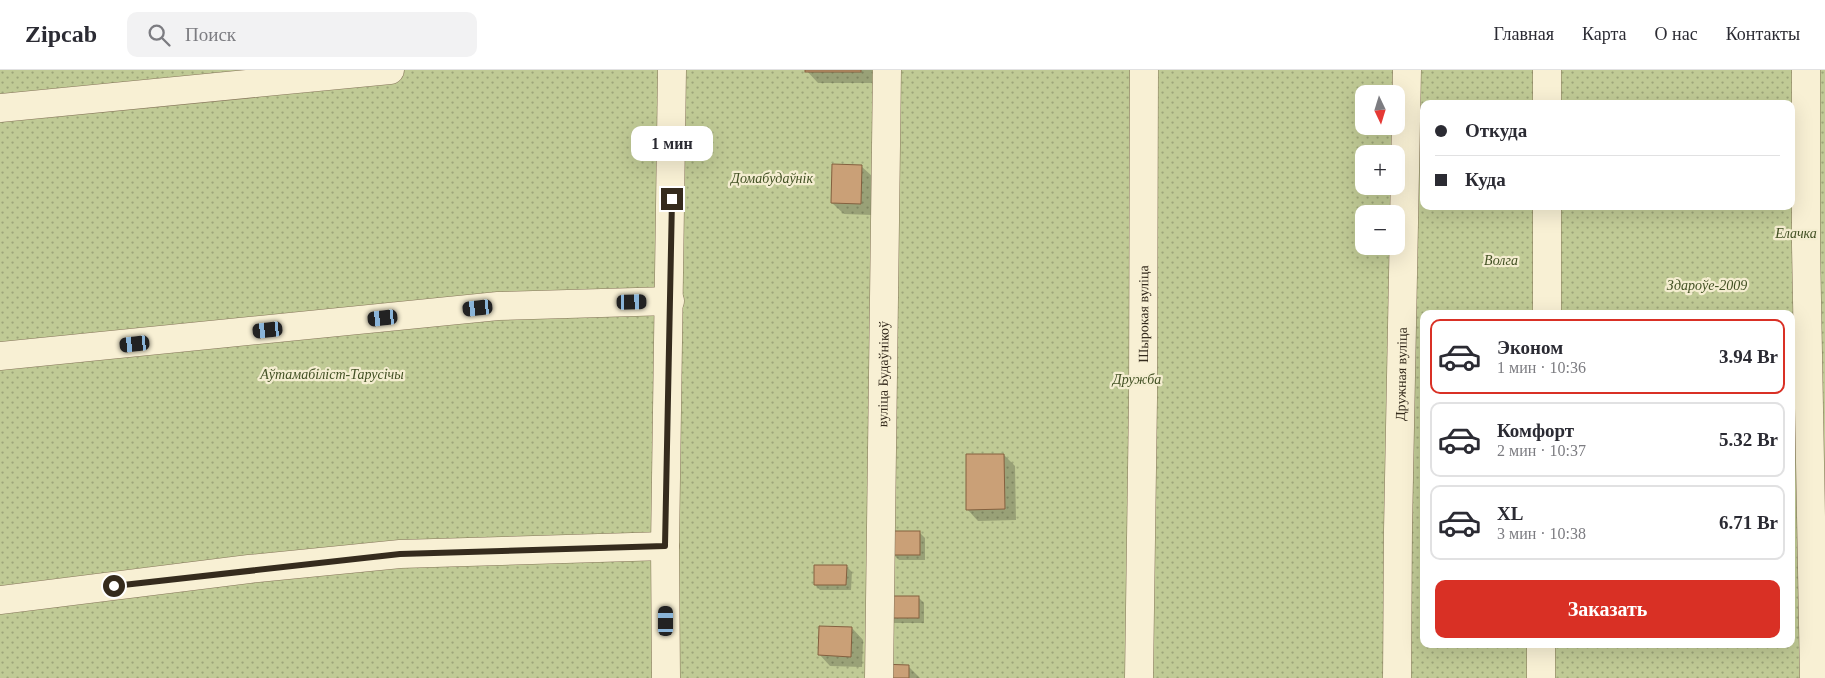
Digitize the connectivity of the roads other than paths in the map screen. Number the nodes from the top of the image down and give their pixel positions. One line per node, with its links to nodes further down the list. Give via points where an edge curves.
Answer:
1 (390, 70): 9 (street)
2 (672, 70): 12 (street)
3 (887, 70): 19 (street, вуліца Будаўнікоў)
4 (1144, 70): 20 (street, Шырокая вуліца)
5 (1407, 70): 21 (street, Дружная вуліца)
6 (1547, 70): 8 (street)
7 (1806, 70): 11 (street)
8 (1547, 100)
9 (0, 108)
10 (1547, 210): 13 (street)
11 (1815, 249): 23 (street)
12 (670, 301): 14 (street, via 498,306); 15 (street)
13 (1547, 310)
14 (0, 356)
15 (665, 546): 16 (street, via 400,554); 18 (street)
16 (0, 600)
17 (1541, 648): 22 (street)
18 (666, 678)
19 (879, 678)
20 (1139, 678)
21 (1397, 678)
22 (1541, 678)
23 (1814, 678)

